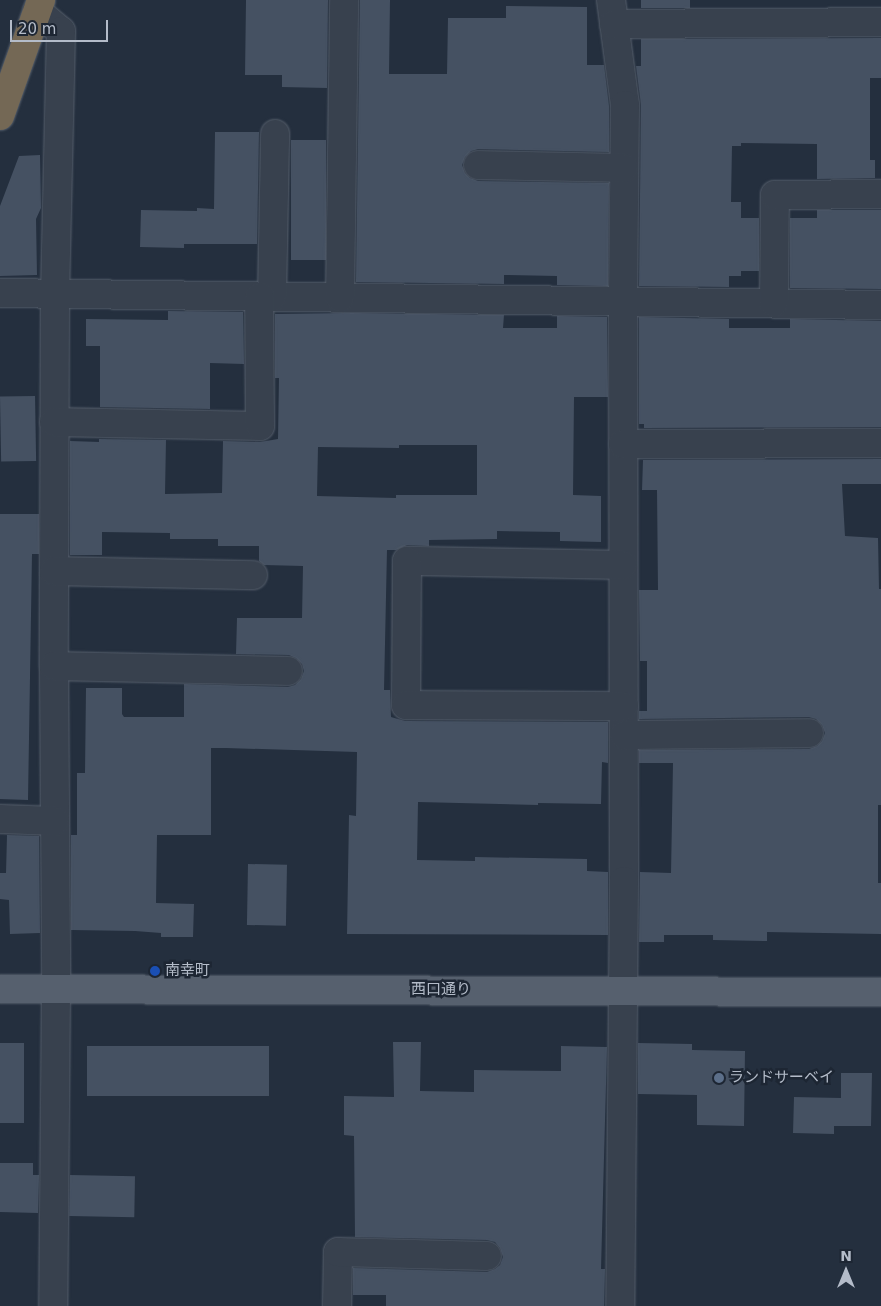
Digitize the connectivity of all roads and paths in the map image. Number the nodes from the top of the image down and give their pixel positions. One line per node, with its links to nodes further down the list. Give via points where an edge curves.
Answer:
1 (344, 0): 13 (street)
2 (39, 6): 5 (highway); 11 (street, via 61,31)
3 (613, 12): 4 (street); 8 (street, via 625,105)
4 (881, 22)
5 (0, 116)
6 (275, 134): 12 (street)
7 (478, 165): 8 (street)
8 (624, 168): 14 (street)
9 (881, 194): 15 (street, via 775,195)
10 (0, 293): 11 (street)
11 (55, 294): 12 (street); 17 (street)
12 (266, 297): 13 (street); 17 (street, via 260,426)
13 (340, 298): 14 (street)
14 (623, 302): 15 (street); 19 (street)
15 (774, 303): 16 (street)
16 (881, 305)
17 (54, 422): 21 (street)
18 (881, 443): 19 (street)
19 (623, 444): 20 (street)
20 (623, 565): 25 (street); 25 (street, via 407,561 406,705)
21 (54, 571): 22 (street); 23 (street)
22 (253, 575)
23 (54, 666): 24 (street); 29 (street)
24 (288, 671)
25 (624, 706): 27 (street)
26 (809, 733): 27 (street)
27 (624, 735): 32 (street)
28 (0, 819): 29 (street)
29 (55, 821): 31 (street)
30 (0, 989): 31 (main road, 西口通り)
31 (56, 990): 32 (main road, 西口通り); 35 (street)
32 (622, 991): 33 (main road, 西口通り); 37 (street)
33 (881, 992)
34 (487, 1256): 36 (street, via 338,1252)
35 (53, 1306)
36 (338, 1306)
37 (620, 1306)

